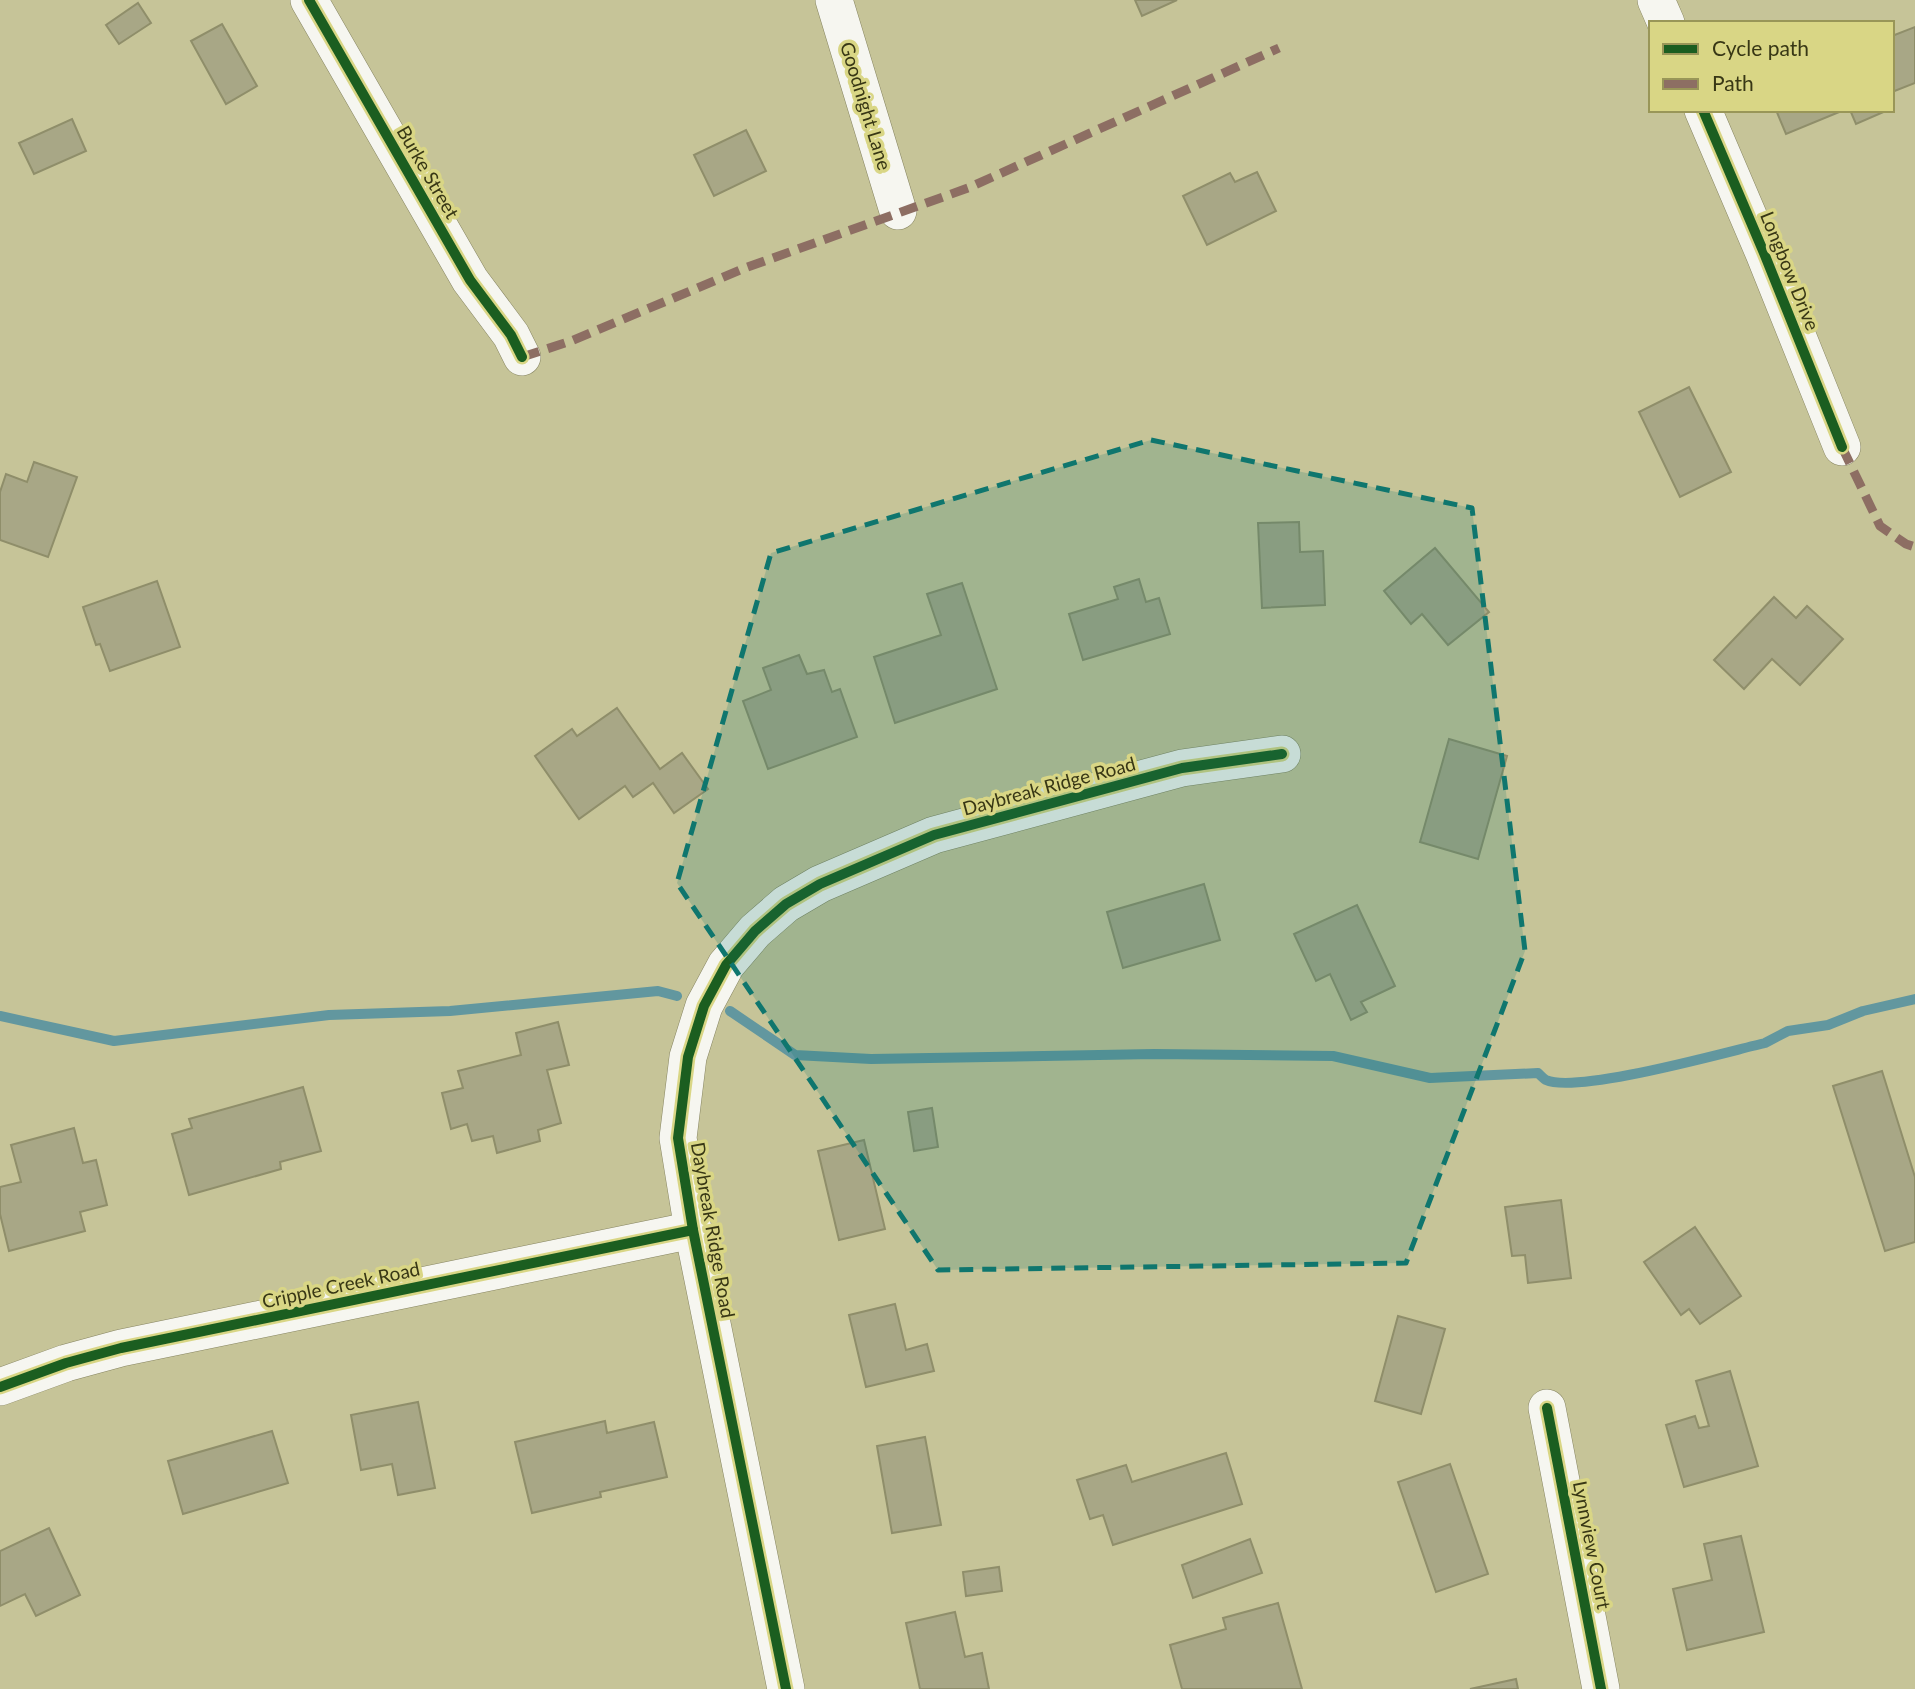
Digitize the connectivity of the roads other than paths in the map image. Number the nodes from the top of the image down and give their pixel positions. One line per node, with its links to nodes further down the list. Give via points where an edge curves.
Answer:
1 (309, 0): 7 (street, Burke Street, via 470,280)
2 (834, 0): 6 (street, Goodnight Lane)
3 (1656, 0): 4 (street)
4 (1665, 21)
5 (1704, 112): 8 (street, Longbow Drive)
6 (898, 211)
7 (522, 357)
8 (1842, 447)
9 (1282, 754): 10 (street, Daybreak Ridge Road, via 1182,768 934,835 820,884 786,904 726,965 704,1006 688,1058 678,1138)
10 (693, 1230): 11 (street, Cripple Creek Road, via 121,1348); 13 (street, Daybreak Ridge Road)
11 (0, 1387)
12 (1548, 1408): 14 (street, Lynnview Court)
13 (786, 1689)
14 (1601, 1689)

